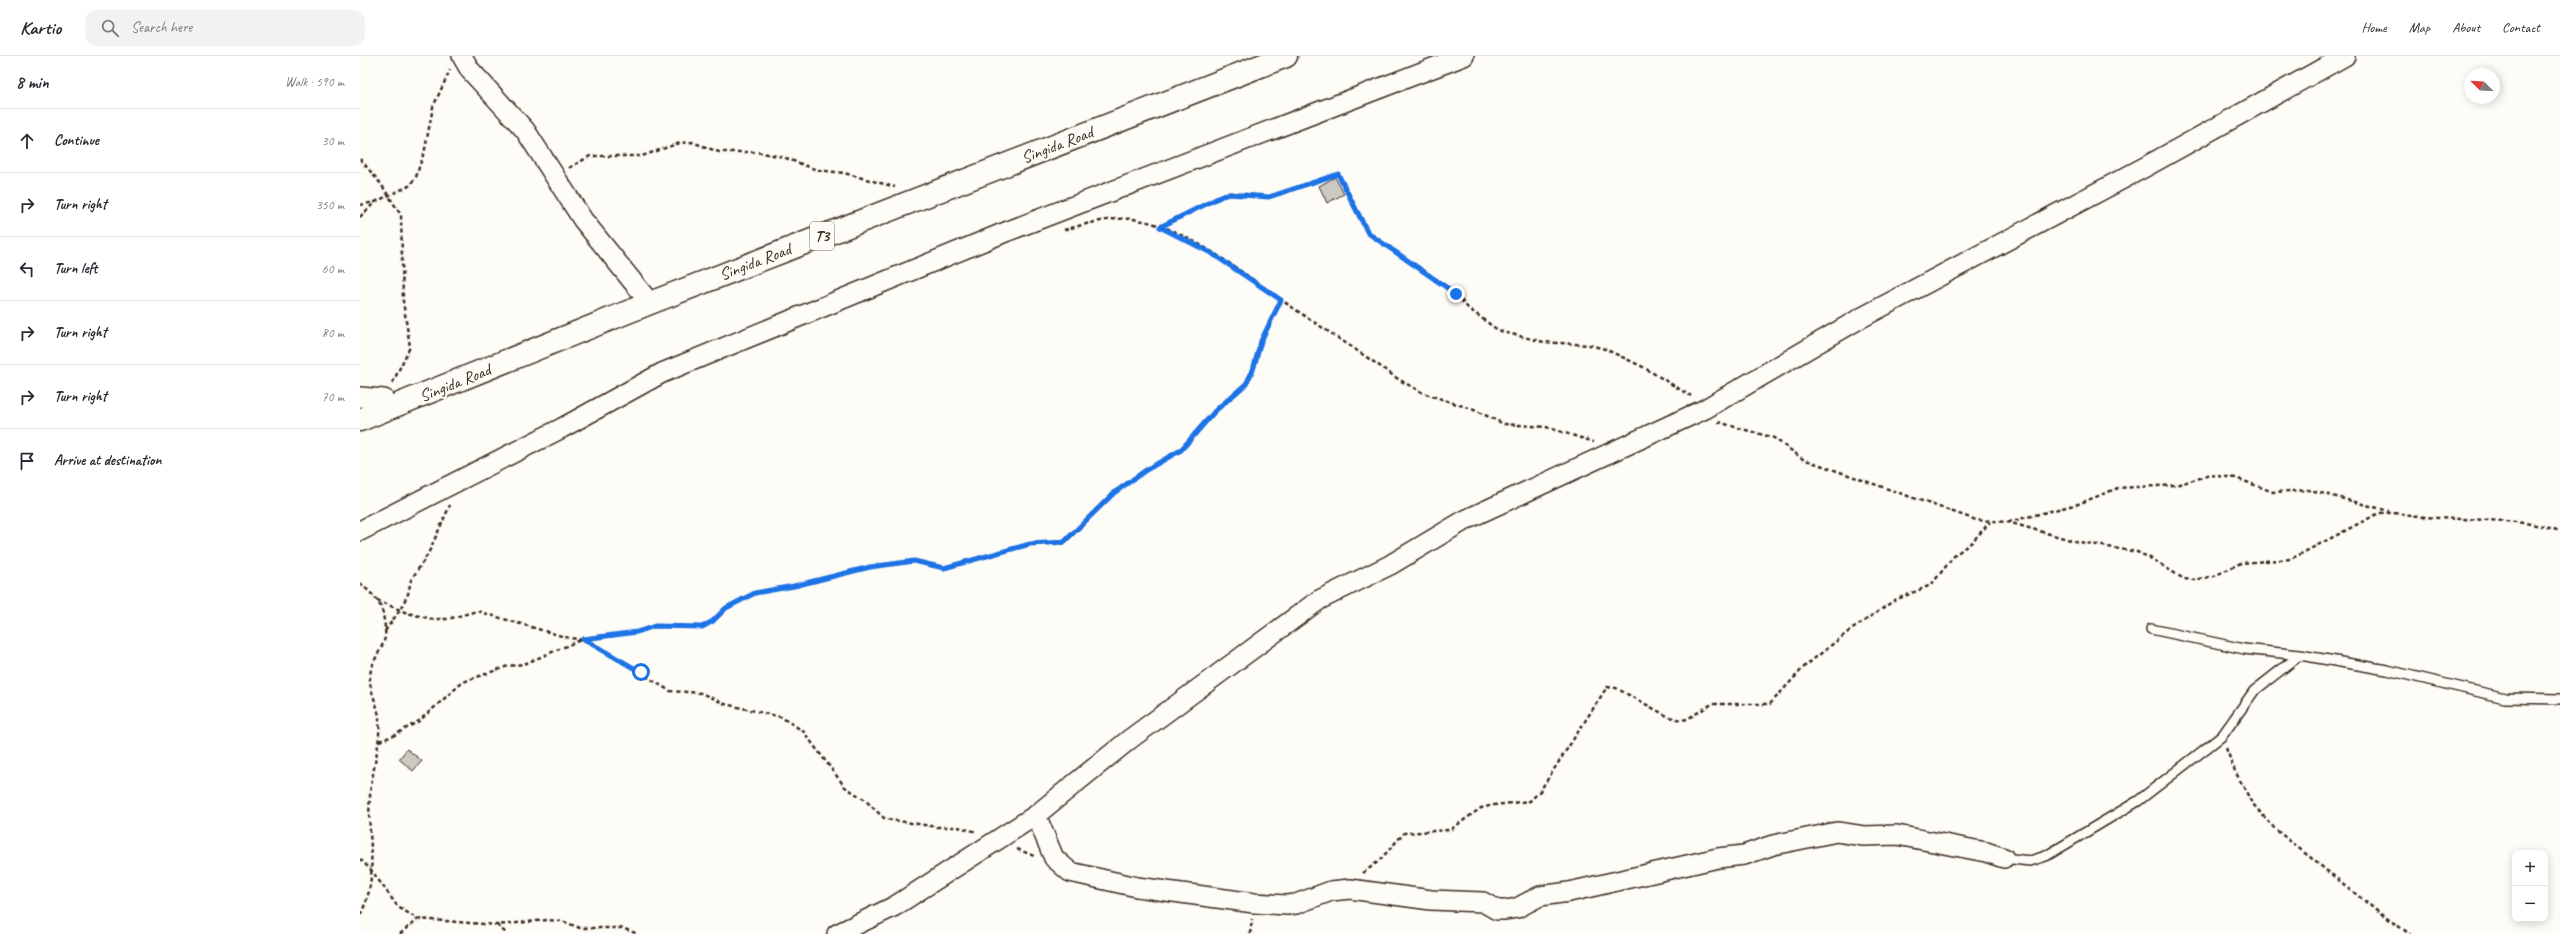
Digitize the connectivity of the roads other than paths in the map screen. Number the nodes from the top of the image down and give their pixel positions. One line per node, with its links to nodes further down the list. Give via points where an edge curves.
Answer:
1 (1286, 56): 5 (highway, Singida Road / T3)
2 (1464, 56): 9 (street, via 1003,232 662,373 562,428)
3 (2345, 56): 13 (street, via 1859,319 1705,409 1465,520 1390,565 1319,600 1130,739)
4 (457, 61): 5 (street, via 470,70 524,130 553,177 603,246)
5 (650, 303): 8 (highway, Singida Road / T3)
6 (360, 397): 7 (street)
7 (384, 399)
8 (360, 420)
9 (360, 531)
10 (2151, 629): 11 (lane, via 2244,649)
11 (2300, 655): 12 (lane, via 2387,670 2505,698); 14 (lane, via 2254,691 2222,736 2138,801 2046,856 2030,861)
12 (2560, 699)
13 (1036, 815): 14 (street, via 1054,858 1070,872 1137,887 1254,903 1296,904 1339,889 1431,900 1483,902 1497,910 1505,910 1517,908 1540,896 1569,892 1718,858 1744,855 1773,845 1837,832 1864,836 1897,835 1986,852); 15 (street, via 895,906)
14 (2004, 858)
15 (837, 934)

